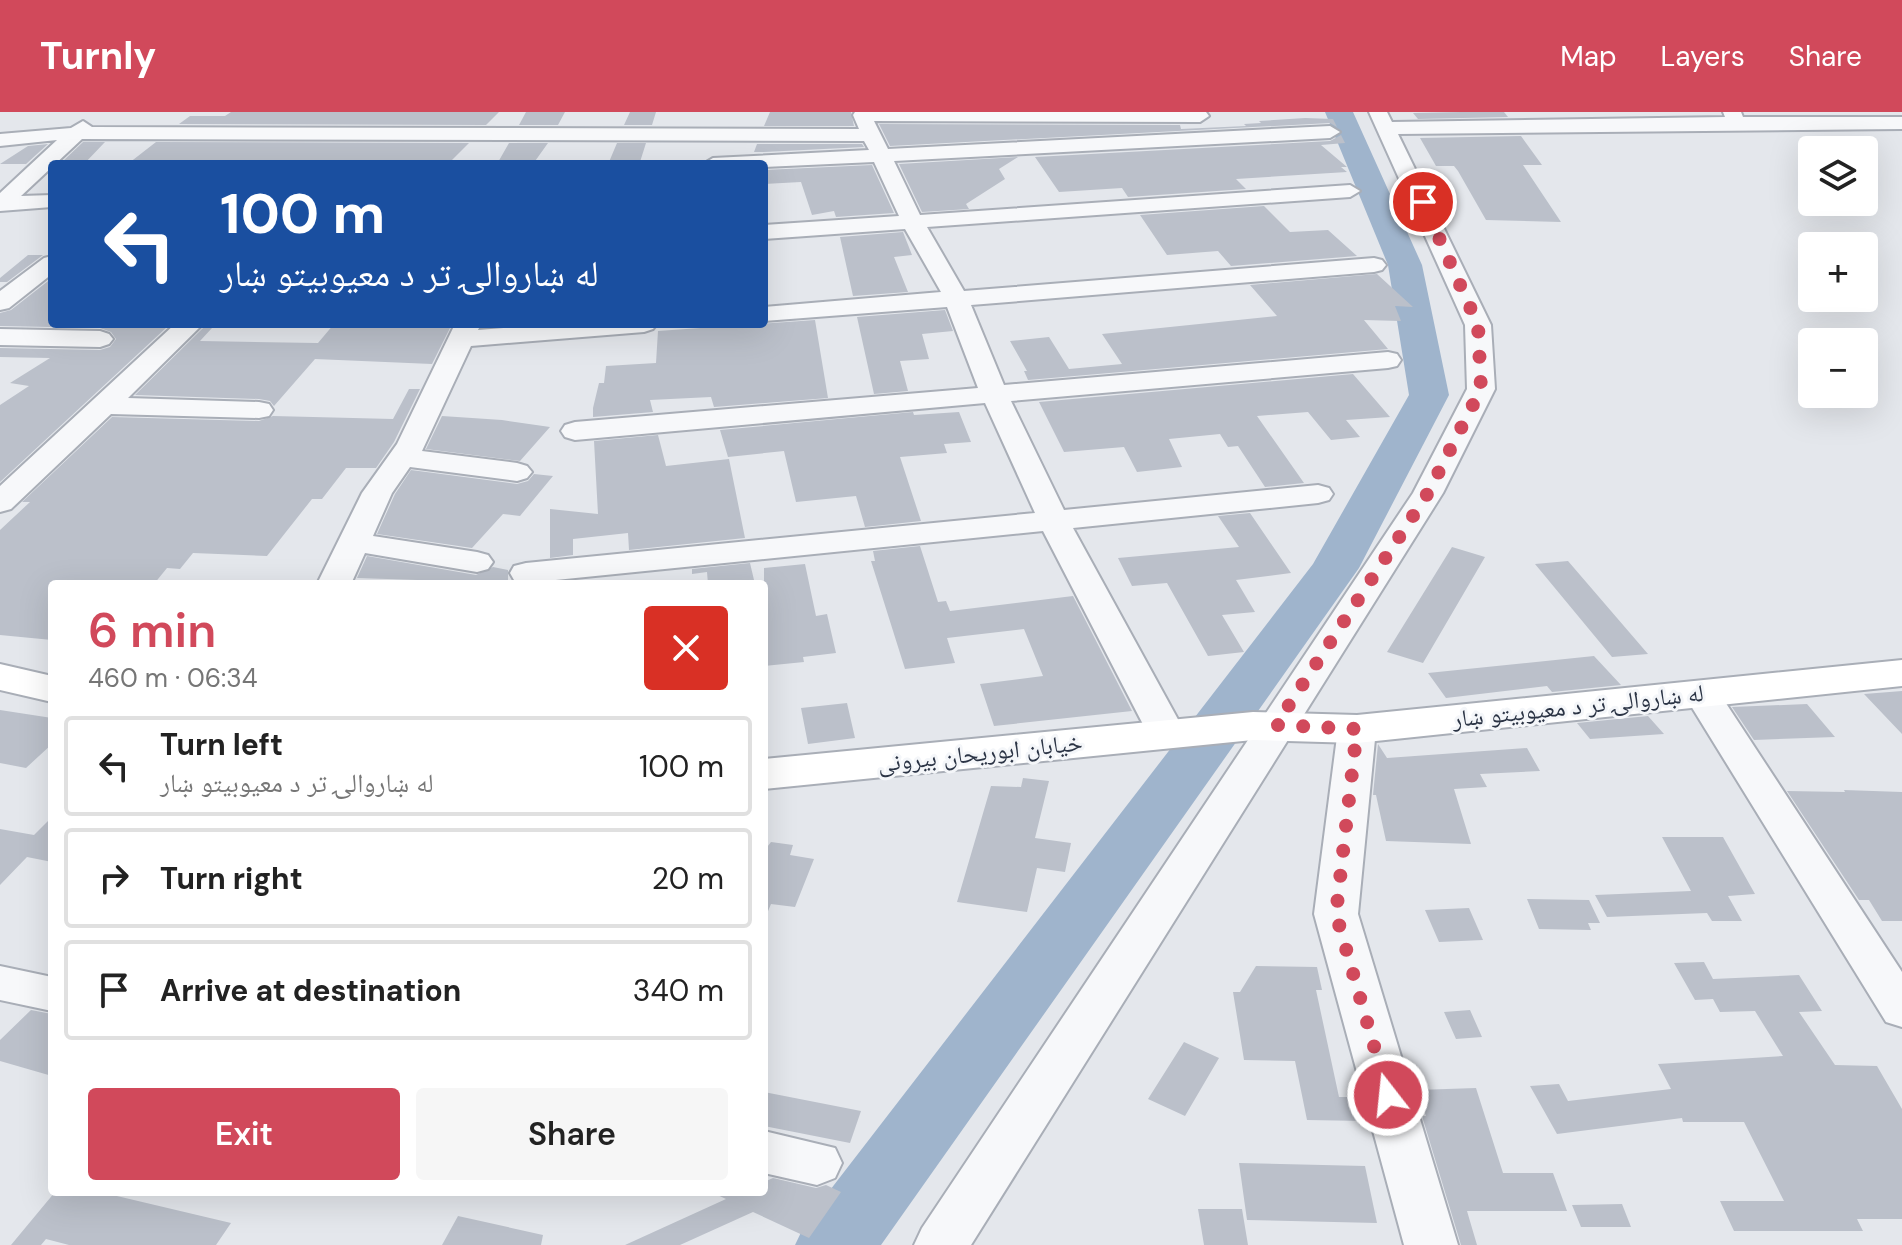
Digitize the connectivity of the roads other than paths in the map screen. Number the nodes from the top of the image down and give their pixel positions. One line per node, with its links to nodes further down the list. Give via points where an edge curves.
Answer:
1 (98, 112): 9 (street)
2 (1223, 116): 8 (street)
3 (1270, 116): 8 (street, via 1324,124)
4 (1734, 117): 5 (street); 7 (street)
5 (1652, 118): 6 (street)
6 (1382, 120): 47 (street, via 1478,325 1481,389 1428,493)
7 (1902, 123)
8 (868, 129): 9 (street); 11 (street); 15 (street)
9 (76, 133): 10 (street); 14 (street)
10 (0, 140)
11 (731, 160)
12 (1350, 191): 15 (street)
13 (48, 201): 14 (street)
14 (1, 204)
15 (912, 221): 16 (street); 19 (street)
16 (768, 232)
17 (1374, 265): 19 (street)
18 (48, 266): 20 (street)
19 (956, 298): 21 (street); 28 (street)
20 (0, 303)
21 (768, 314)
22 (186, 328): 29 (street)
23 (554, 328): 24 (street)
24 (465, 332): 32 (street)
25 (0, 337): 26 (street)
26 (100, 339)
27 (1388, 360): 28 (street)
28 (995, 396): 31 (street); 38 (street)
29 (103, 405): 30 (street); 34 (street)
30 (259, 410)
31 (575, 431)
32 (404, 457): 35 (street); 39 (street, via 377,493)
33 (0, 466): 34 (street)
34 (33, 471): 37 (street)
35 (517, 472)
36 (1318, 494): 38 (street)
37 (0, 503)
38 (1054, 521): 41 (street); 49 (street)
39 (353, 542): 40 (street); 42 (street)
40 (477, 562)
41 (526, 573)
42 (336, 580)
43 (1902, 673): 46 (street, له ښاروالۍ تر د معیوبیتو ښار)
44 (0, 677): 45 (street)
45 (48, 688)
46 (1701, 693): 48 (street, له ښاروالۍ تر د معیوبیتو ښار); 53 (street)
47 (1265, 726): 48 (street, له ښاروالۍ تر د معیوبیتو ښار); 49 (street, خیابان ابوریحان بیرونی); 56 (street)
48 (1357, 729): 57 (street, via 1336,914)
49 (1182, 732): 50 (street, خیابان ابوریحان بیرونی)
50 (768, 774)
51 (0, 983): 52 (street)
52 (48, 993)
53 (1902, 1009)
54 (768, 1153): 55 (street)
55 (817, 1163)
56 (941, 1245)
57 (1431, 1245)

